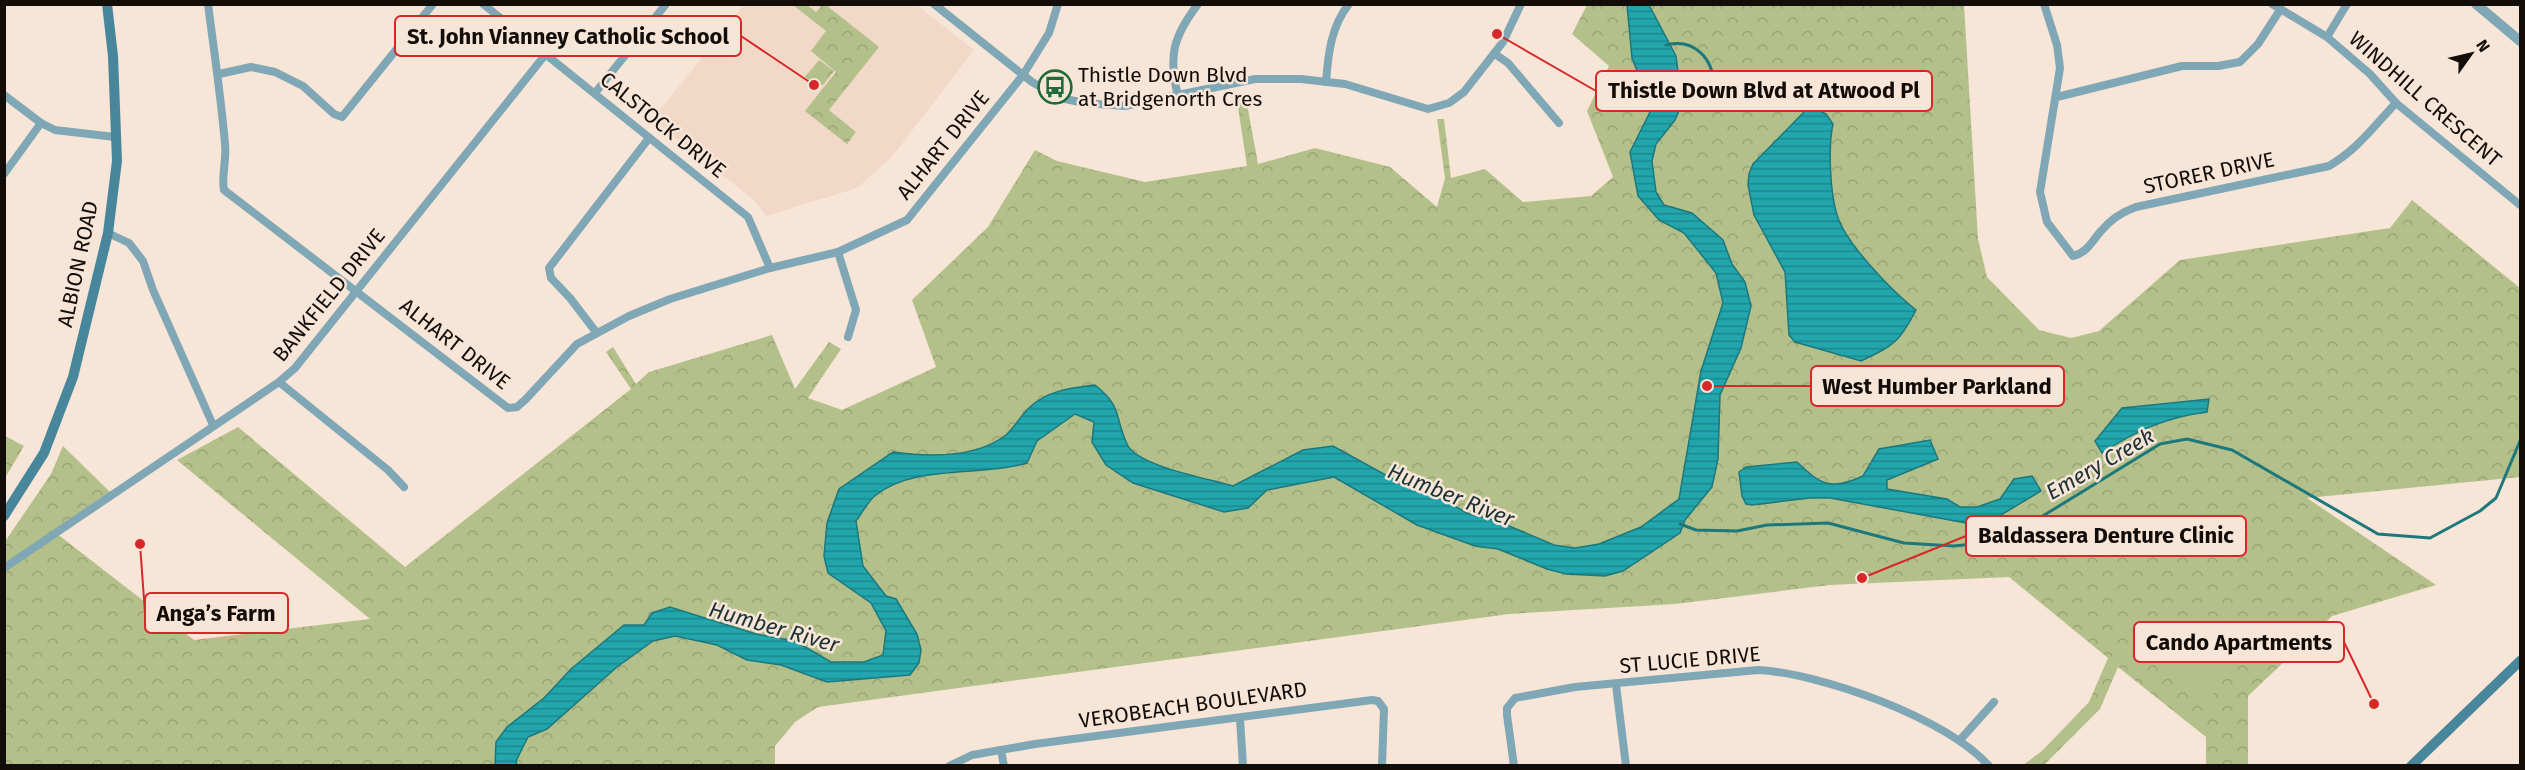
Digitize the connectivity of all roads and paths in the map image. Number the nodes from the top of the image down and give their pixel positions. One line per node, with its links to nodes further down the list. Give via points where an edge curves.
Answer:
1 (107, 4): 30 (main road, ALBION ROAD)
2 (208, 4): 20 (street, ALHART DRIVE)
3 (434, 4): 20 (street, via 342,117 303,86 275,72 251,67)
4 (483, 4): 19 (street, CALSTOCK DRIVE)
5 (666, 4): 23 (street)
6 (934, 4): 21 (street)
7 (1058, 4): 21 (street, ALHART DRIVE, via 1049,33)
8 (1198, 4): 25 (street, via 1175,41 1173,75)
9 (1349, 4): 22 (street, via 1342,12 1332,41)
10 (1521, 4): 18 (street)
11 (2044, 4): 26 (street, STORER DRIVE, via 2057,45)
12 (2272, 4): 15 (street, WINDHILL CRESCENT)
13 (2347, 4): 16 (street)
14 (2476, 4): 17 (street)
15 (2280, 10): 16 (street, WINDHILL CRESCENT); 26 (street, via 2258,44 2240,62 2182,66)
16 (2327, 37): 27 (street, WINDHILL CRESCENT)
17 (2520, 40)
18 (1495, 54): 22 (street, via 1464,92 1449,103 1428,109); 29 (street, via 1508,63)
19 (545, 55): 23 (street, CALSTOCK DRIVE); 37 (street, BANKFIELD DRIVE)
20 (219, 74): 37 (street, ALHART DRIVE, via 227,161 224,190)
21 (1023, 75): 25 (street, via 1060,98 1101,105 1125,106); 35 (street, ALHART DRIVE, via 906,220)
22 (1326, 82): 25 (street, via 1255,79)
23 (595, 93): 31 (street, CALSTOCK DRIVE)
24 (4, 95): 28 (street)
25 (1178, 96)
26 (2057, 97): 27 (street, STORER DRIVE, via 2040,192 2047,222 2073,256 2089,248 2118,216 2136,207 2329,166 2368,137)
27 (2396, 103): 33 (street, WINDHILL CRESCENT)
28 (41, 123): 30 (street, via 68,133); 32 (street)
29 (1559, 123)
30 (115, 137): 34 (main road, ALBION ROAD, via 117,161)
31 (649, 138): 36 (street, CALSTOCK DRIVE, via 748,217); 38 (street, via 549,268 551,278)
32 (4, 174)
33 (2520, 205)
34 (108, 233): 41 (street, via 129,243 144,261); 43 (main road, ALBION ROAD, via 73,377 44,453)
35 (838, 252): 36 (street, ALHART DRIVE); 39 (street, via 856,310)
36 (770, 268): 38 (street, ALHART DRIVE, via 670,299)
37 (356, 290): 38 (street, ALHART DRIVE, via 507,408 517,407 570,351); 40 (street, BANKFIELD DRIVE, via 304,358)
38 (596, 333)
39 (848, 337)
40 (279, 382): 41 (street, BANKFIELD DRIVE); 42 (street)
41 (213, 425): 44 (street, BANKFIELD DRIVE)
42 (404, 486)
43 (4, 516)
44 (4, 568)
45 (2520, 661): 58 (main road)
46 (1616, 685): 49 (street, ST LUCIE DRIVE, via 1776,670 1869,697); 55 (street, ST LUCIE DRIVE, via 1575,687 1515,698 1507,708); 56 (street)
47 (1994, 702): 49 (street)
48 (1240, 719): 50 (street, VEROBEACH BOULEVARD); 53 (street); 54 (street, VEROBEACH BOULEVARD, via 1378,701 1384,709)
49 (1960, 740): 57 (street, ST LUCIE DRIVE)
50 (1001, 750): 51 (street, VEROBEACH BOULEVARD, via 972,755); 52 (street)
51 (949, 765)
52 (1004, 765)
53 (1243, 765)
54 (1382, 765)
55 (1514, 765)
56 (1626, 765)
57 (1989, 765)
58 (2411, 765)

